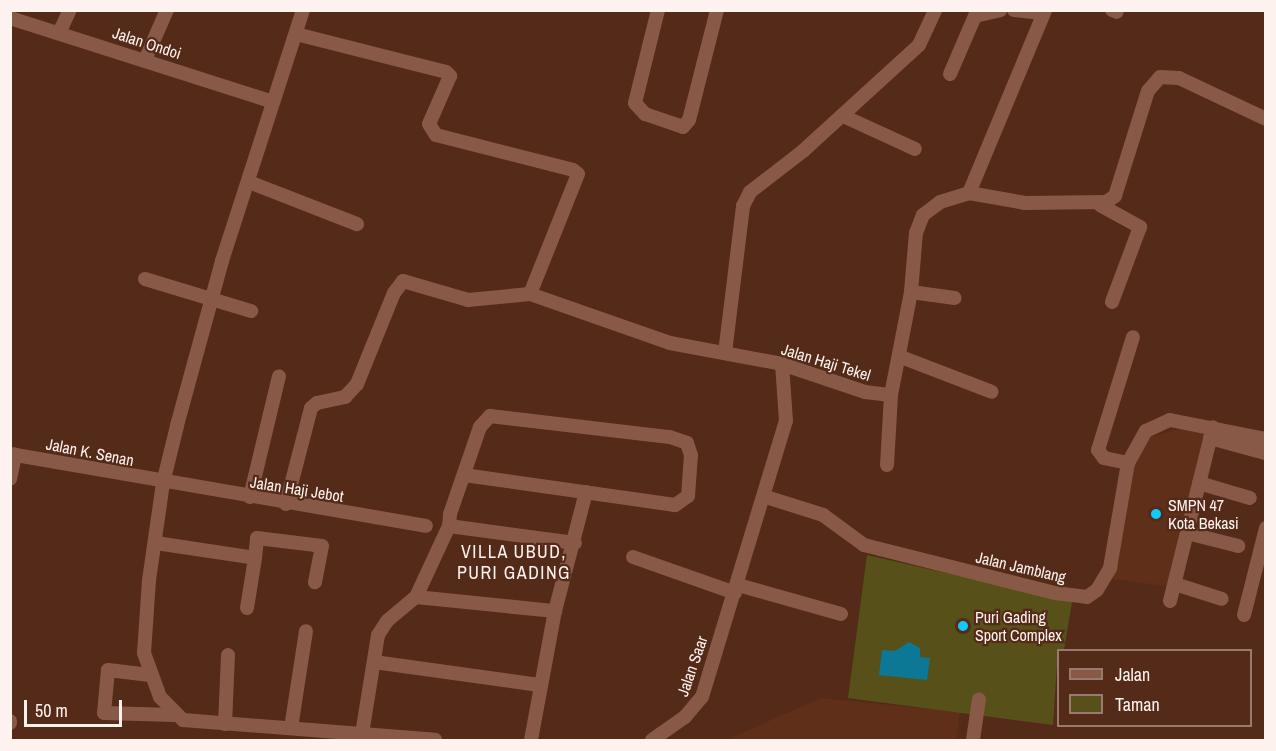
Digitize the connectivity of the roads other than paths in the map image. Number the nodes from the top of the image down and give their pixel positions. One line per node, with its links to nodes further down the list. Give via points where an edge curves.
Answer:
1 (69, 10): 11 (street)
2 (167, 10): 13 (street)
3 (303, 10): 12 (street)
4 (658, 10): 5 (street, via 635,104 645,114 683,127 689,120)
5 (717, 10)
6 (935, 10): 16 (street, via 919,45)
7 (1000, 10): 14 (street, via 975,16)
8 (1014, 10): 9 (street)
9 (1044, 12): 20 (street)
10 (10, 18): 11 (street, Jalan Ondoi)
11 (60, 32): 13 (street, Jalan Ondoi)
12 (296, 34): 15 (street); 25 (street, via 446,72 450,76 429,124 436,135 578,174)
13 (145, 60): 15 (street, Jalan Ondoi)
14 (950, 74)
15 (273, 102): 19 (street)
16 (843, 116): 18 (street); 31 (street, via 747,199)
17 (1266, 119): 21 (street, via 1179,78 1160,77 1151,84 1143,103 1114,196)
18 (915, 149)
19 (249, 182): 22 (street); 27 (street)
20 (969, 193): 21 (street, via 1025,203); 24 (street, via 952,195 923,215 916,233)
21 (1100, 205): 28 (street, via 1140,227)
22 (357, 224)
23 (145, 279): 27 (street)
24 (911, 292): 26 (street); 32 (street)
25 (530, 294): 31 (street, Jalan Haji Tekel, via 670,343); 51 (street, Jalan Haji Tekel, via 483,302 410,282 397,286 357,384 345,397 311,408)
26 (955, 298)
27 (210, 300): 29 (street); 45 (street)
28 (1112, 302)
29 (251, 311)
30 (1133, 337): 41 (street, via 1098,450 1104,458)
31 (724, 353): 33 (street, Jalan Haji Tekel)
32 (901, 357): 35 (street); 36 (street)
33 (782, 364): 36 (street, Jalan Haji Tekel, via 865,392); 49 (street, Jalan Saar, via 786,421)
34 (279, 376): 48 (street)
35 (992, 393)
36 (891, 395): 42 (street)
37 (1212, 433): 38 (street, Jalan Jamblang); 39 (street); 41 (street, Jalan Jamblang, via 1170,420 1161,422 1134,445); 46 (street)
38 (1266, 440)
39 (1265, 453)
40 (13, 454): 44 (street); 45 (street, Jalan K. Senan)
41 (1128, 463): 49 (street, Jalan Jamblang, via 1110,568 1097,590 1087,597 1055,593 864,545 823,515)
42 (887, 465)
43 (464, 475): 47 (street); 47 (street, via 480,427 493,416 670,437 690,447 690,488 683,502 675,505); 53 (street)
44 (10, 479)
45 (163, 483): 48 (street, Jalan Haji Jebot); 56 (street)
46 (1199, 483): 50 (street); 55 (street)
47 (586, 492): 57 (street)
48 (250, 497): 51 (street, Jalan Haji Jebot)
49 (766, 497): 63 (street, Jalan Saar)
50 (1250, 498)
51 (286, 504): 52 (street, Jalan Haji Jebot)
52 (426, 526)
53 (449, 526): 57 (street); 64 (street)
54 (1266, 528): 70 (street)
55 (1187, 533): 58 (street); 62 (street)
56 (156, 543): 60 (street); 74 (street, via 145,611 144,653)
57 (575, 543): 68 (street)
58 (1238, 546)
59 (633, 557): 63 (street)
60 (255, 558): 61 (street, via 258,538 322,546); 67 (street)
61 (315, 582)
62 (1175, 584): 65 (street); 66 (street)
63 (736, 589): 69 (street); 83 (street, Jalan Saar, via 702,697 685,717)
64 (416, 597): 68 (street); 73 (street, via 387,621 378,635)
65 (1222, 599)
66 (1170, 601)
67 (247, 608)
68 (555, 611): 75 (street)
69 (841, 614)
70 (1244, 615)
71 (306, 632): 79 (street)
72 (228, 655): 78 (street)
73 (374, 662): 75 (street); 80 (street)
74 (150, 675): 77 (street); 77 (street, via 108,670 104,713)
75 (539, 685): 82 (street)
76 (979, 699): 84 (street)
77 (174, 715): 78 (street, via 183,720)
78 (225, 724): 79 (street)
79 (291, 728): 80 (street)
80 (361, 737): 81 (street)
81 (435, 741)
82 (531, 741)
83 (652, 741)
84 (973, 741)

